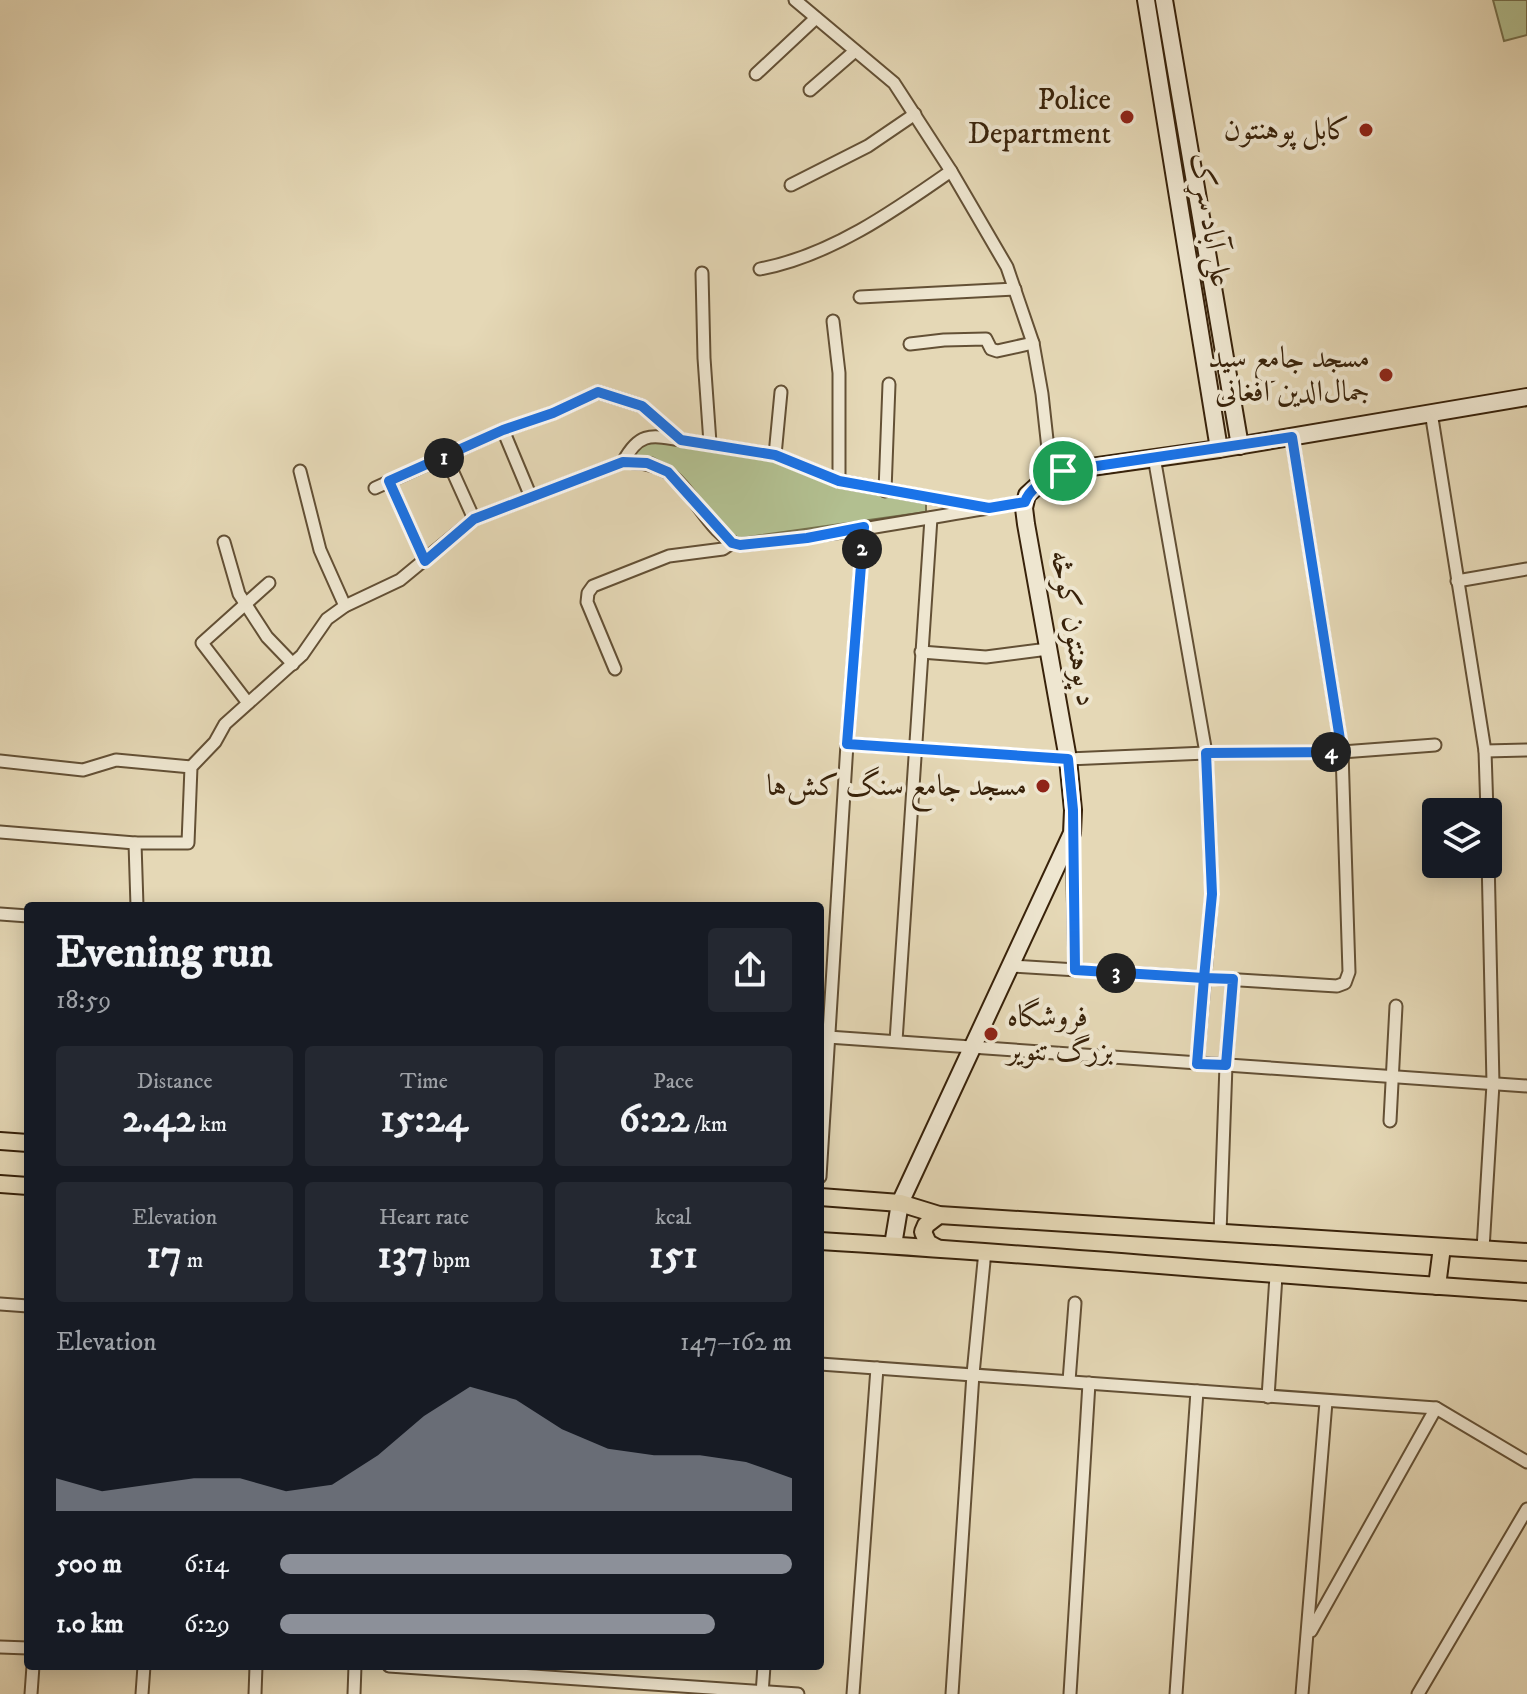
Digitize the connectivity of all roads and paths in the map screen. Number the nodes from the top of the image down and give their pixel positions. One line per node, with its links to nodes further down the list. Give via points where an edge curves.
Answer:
1 (795, 0): 4 (street)
2 (1146, 0): 10 (street, علی آباد سړک)
3 (1164, 0): 8 (street)
4 (816, 18): 5 (street); 6 (street)
5 (855, 51): 7 (street); 9 (street, via 894,83)
6 (756, 74)
7 (810, 90)
8 (1182, 111): 10 (street); 28 (street)
9 (915, 114): 11 (street); 12 (street, via 868,146)
10 (1164, 114): 29 (street, علی آباد سړک)
11 (951, 171): 13 (street, via 894,211 839,240 790,264); 15 (street)
12 (791, 185)
13 (760, 269)
14 (702, 273): 27 (street)
15 (1015, 289): 16 (street); 18 (street)
16 (860, 297)
17 (833, 321): 37 (street, via 839,373)
18 (1033, 343): 19 (street, via 997,351 986,339); 35 (street, via 1049,458)
19 (910, 344)
20 (889, 384): 39 (street)
21 (781, 392): 30 (street)
22 (1527, 397): 23 (street)
23 (1431, 412): 25 (street); 50 (street)
24 (503, 430): 26 (street, via 598,392 642,406); 31 (street); 40 (street)
25 (1292, 437): 28 (street); 64 (street)
26 (681, 440): 27 (street); 33 (street, via 641,438)
27 (710, 443): 30 (street)
28 (1240, 446): 29 (street)
29 (1219, 449): 32 (street)
30 (775, 455): 37 (street)
31 (446, 457): 36 (street); 44 (street)
32 (1154, 457): 35 (street); 65 (street)
33 (623, 462): 40 (street); 47 (street, via 647,463 668,472)
34 (300, 471): 53 (street, via 320,550)
35 (1063, 471): 41 (street, via 1037,486)
36 (389, 481): 38 (street); 48 (street)
37 (839, 481): 39 (street)
38 (375, 488)
39 (885, 491): 42 (street)
40 (531, 497): 44 (street)
41 (1025, 502): 42 (street); 54 (street, د پوهنتون کوڅه)
42 (989, 508): 43 (street)
43 (931, 518): 45 (street); 55 (street)
44 (474, 519): 48 (street)
45 (864, 527): 47 (street); 59 (street)
46 (224, 542): 52 (street)
47 (728, 546): 57 (street, via 669,556 593,586 587,602)
48 (425, 561): 53 (street, via 400,580)
49 (1527, 569): 50 (street)
50 (1457, 581): 63 (street)
51 (269, 583): 52 (street)
52 (246, 605): 56 (street); 58 (street, via 202,643)
53 (345, 606): 56 (street, via 327,619)
54 (1048, 649): 55 (street, via 986,657); 66 (street, د پوهنتون کوڅه)
55 (921, 652): 61 (street)
56 (293, 664): 58 (street)
57 (615, 669)
58 (248, 703): 68 (street)
59 (847, 744): 61 (street); 82 (street)
60 (1435, 745): 64 (street)
61 (916, 749): 66 (street); 83 (street)
62 (1527, 750): 63 (street)
63 (1485, 751): 69 (street)
64 (1342, 752): 65 (street); 80 (street, via 1349,972 1345,983)
65 (1206, 753): 66 (street); 79 (street, via 1212,894)
66 (1068, 759): 71 (street, د پوهنتون کوڅه)
67 (0, 761): 68 (street, via 83,770 116,760)
68 (191, 767): 72 (street, via 188,843)
69 (1487, 798)
70 (0, 832): 72 (street)
71 (1072, 833): 77 (street, د پوهنتون کوڅه); 78 (street)
72 (135, 843): 74 (street)
73 (1488, 878): 88 (street)
74 (137, 902)
75 (0, 914): 76 (street)
76 (24, 916)
77 (1012, 966): 78 (street); 84 (street, د پوهنتون کوڅه)
78 (1075, 970): 79 (street)
79 (1204, 978): 80 (street); 85 (street)
80 (1233, 979): 86 (street)
81 (1396, 1006): 87 (street)
82 (828, 1037): 83 (street); 90 (street)
83 (896, 1041): 84 (street)
84 (973, 1047): 85 (street); 97 (street, د پوهنتون کوڅه)
85 (1197, 1064): 86 (street)
86 (1226, 1065): 87 (street); 99 (street)
87 (1392, 1077): 88 (street); 91 (street)
88 (1493, 1084): 89 (street); 104 (street)
89 (1527, 1086)
90 (824, 1107)
91 (1390, 1121)
92 (0, 1141): 93 (main road)
93 (24, 1143)
94 (0, 1184): 95 (main road)
95 (24, 1186)
96 (824, 1197): 97 (main road)
97 (900, 1203): 98 (main road); 101 (street, د پوهنتون کوڅه)
98 (939, 1215): 99 (main road); 103 (main road, via 923,1232)
99 (1220, 1233): 102 (main road)
100 (824, 1241): 101 (main road)
101 (893, 1245): 103 (main road)
102 (1442, 1247): 104 (main road); 108 (main road)
103 (937, 1248): 105 (main road)
104 (1483, 1249): 106 (main road)
105 (985, 1251): 107 (main road); 115 (street)
106 (1527, 1252)
107 (1276, 1276): 108 (main road); 119 (street)
108 (1437, 1286): 109 (main road)
109 (1527, 1292)
110 (1075, 1303): 116 (street)
111 (0, 1304): 112 (street)
112 (24, 1306)
113 (824, 1364): 114 (street)
114 (877, 1368): 115 (street); 139 (street)
115 (973, 1374): 116 (street); 140 (street)
116 (1069, 1381): 117 (street)
117 (1089, 1383): 118 (street); 141 (street)
118 (1197, 1391): 119 (street); 142 (street)
119 (1268, 1397): 120 (street)
120 (1326, 1402): 121 (street); 124 (street)
121 (1436, 1408): 122 (street); 124 (street)
122 (1527, 1462)
123 (1527, 1509): 144 (street)
124 (1308, 1635): 143 (street)
125 (0, 1647): 126 (street)
126 (24, 1648)
127 (33, 1670): 134 (street)
128 (144, 1670): 135 (street)
129 (256, 1670): 136 (street)
130 (355, 1670): 137 (street)
131 (490, 1670): 133 (street)
132 (764, 1670): 133 (street)
133 (762, 1693): 138 (street)
134 (31, 1694)
135 (142, 1694)
136 (255, 1694)
137 (354, 1694)
138 (798, 1694)
139 (853, 1694)
140 (952, 1694)
141 (1070, 1694)
142 (1176, 1694)
143 (1302, 1694)
144 (1418, 1694)

